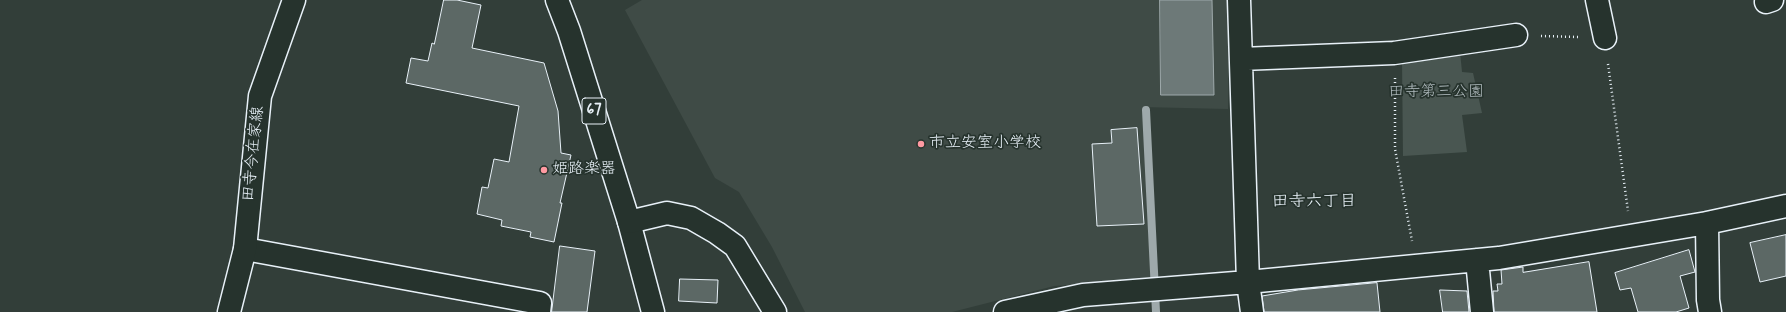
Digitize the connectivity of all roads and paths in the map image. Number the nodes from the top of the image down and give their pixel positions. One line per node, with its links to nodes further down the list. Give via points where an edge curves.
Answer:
1 (294, 0): 13 (street, 田寺今在家線, via 260,96)
2 (557, 0): 10 (street, 67)
3 (1239, 0): 8 (street)
4 (1597, 0): 6 (street)
5 (1516, 35): 6 (path); 7 (street)
6 (1605, 38): 12 (path)
7 (1394, 53): 8 (street); 15 (path, via 1395,149)
8 (1241, 59): 16 (street)
9 (1786, 206): 11 (street)
10 (629, 222): 20 (street); 21 (street, via 667,213 691,218 717,232 735,246)
11 (1707, 223): 12 (street); 25 (street)
12 (1631, 236): 14 (street)
13 (245, 249): 18 (street, 田寺今在家線); 19 (street, via 540,303)
14 (1477, 260): 15 (street); 24 (street)
15 (1416, 266): 16 (street)
16 (1248, 282): 17 (street); 23 (street)
17 (1084, 303): 22 (street)
18 (229, 312)
19 (540, 312)
20 (653, 312)
21 (775, 312)
22 (1005, 312)
23 (1252, 312)
24 (1482, 312)
25 (1710, 312)

